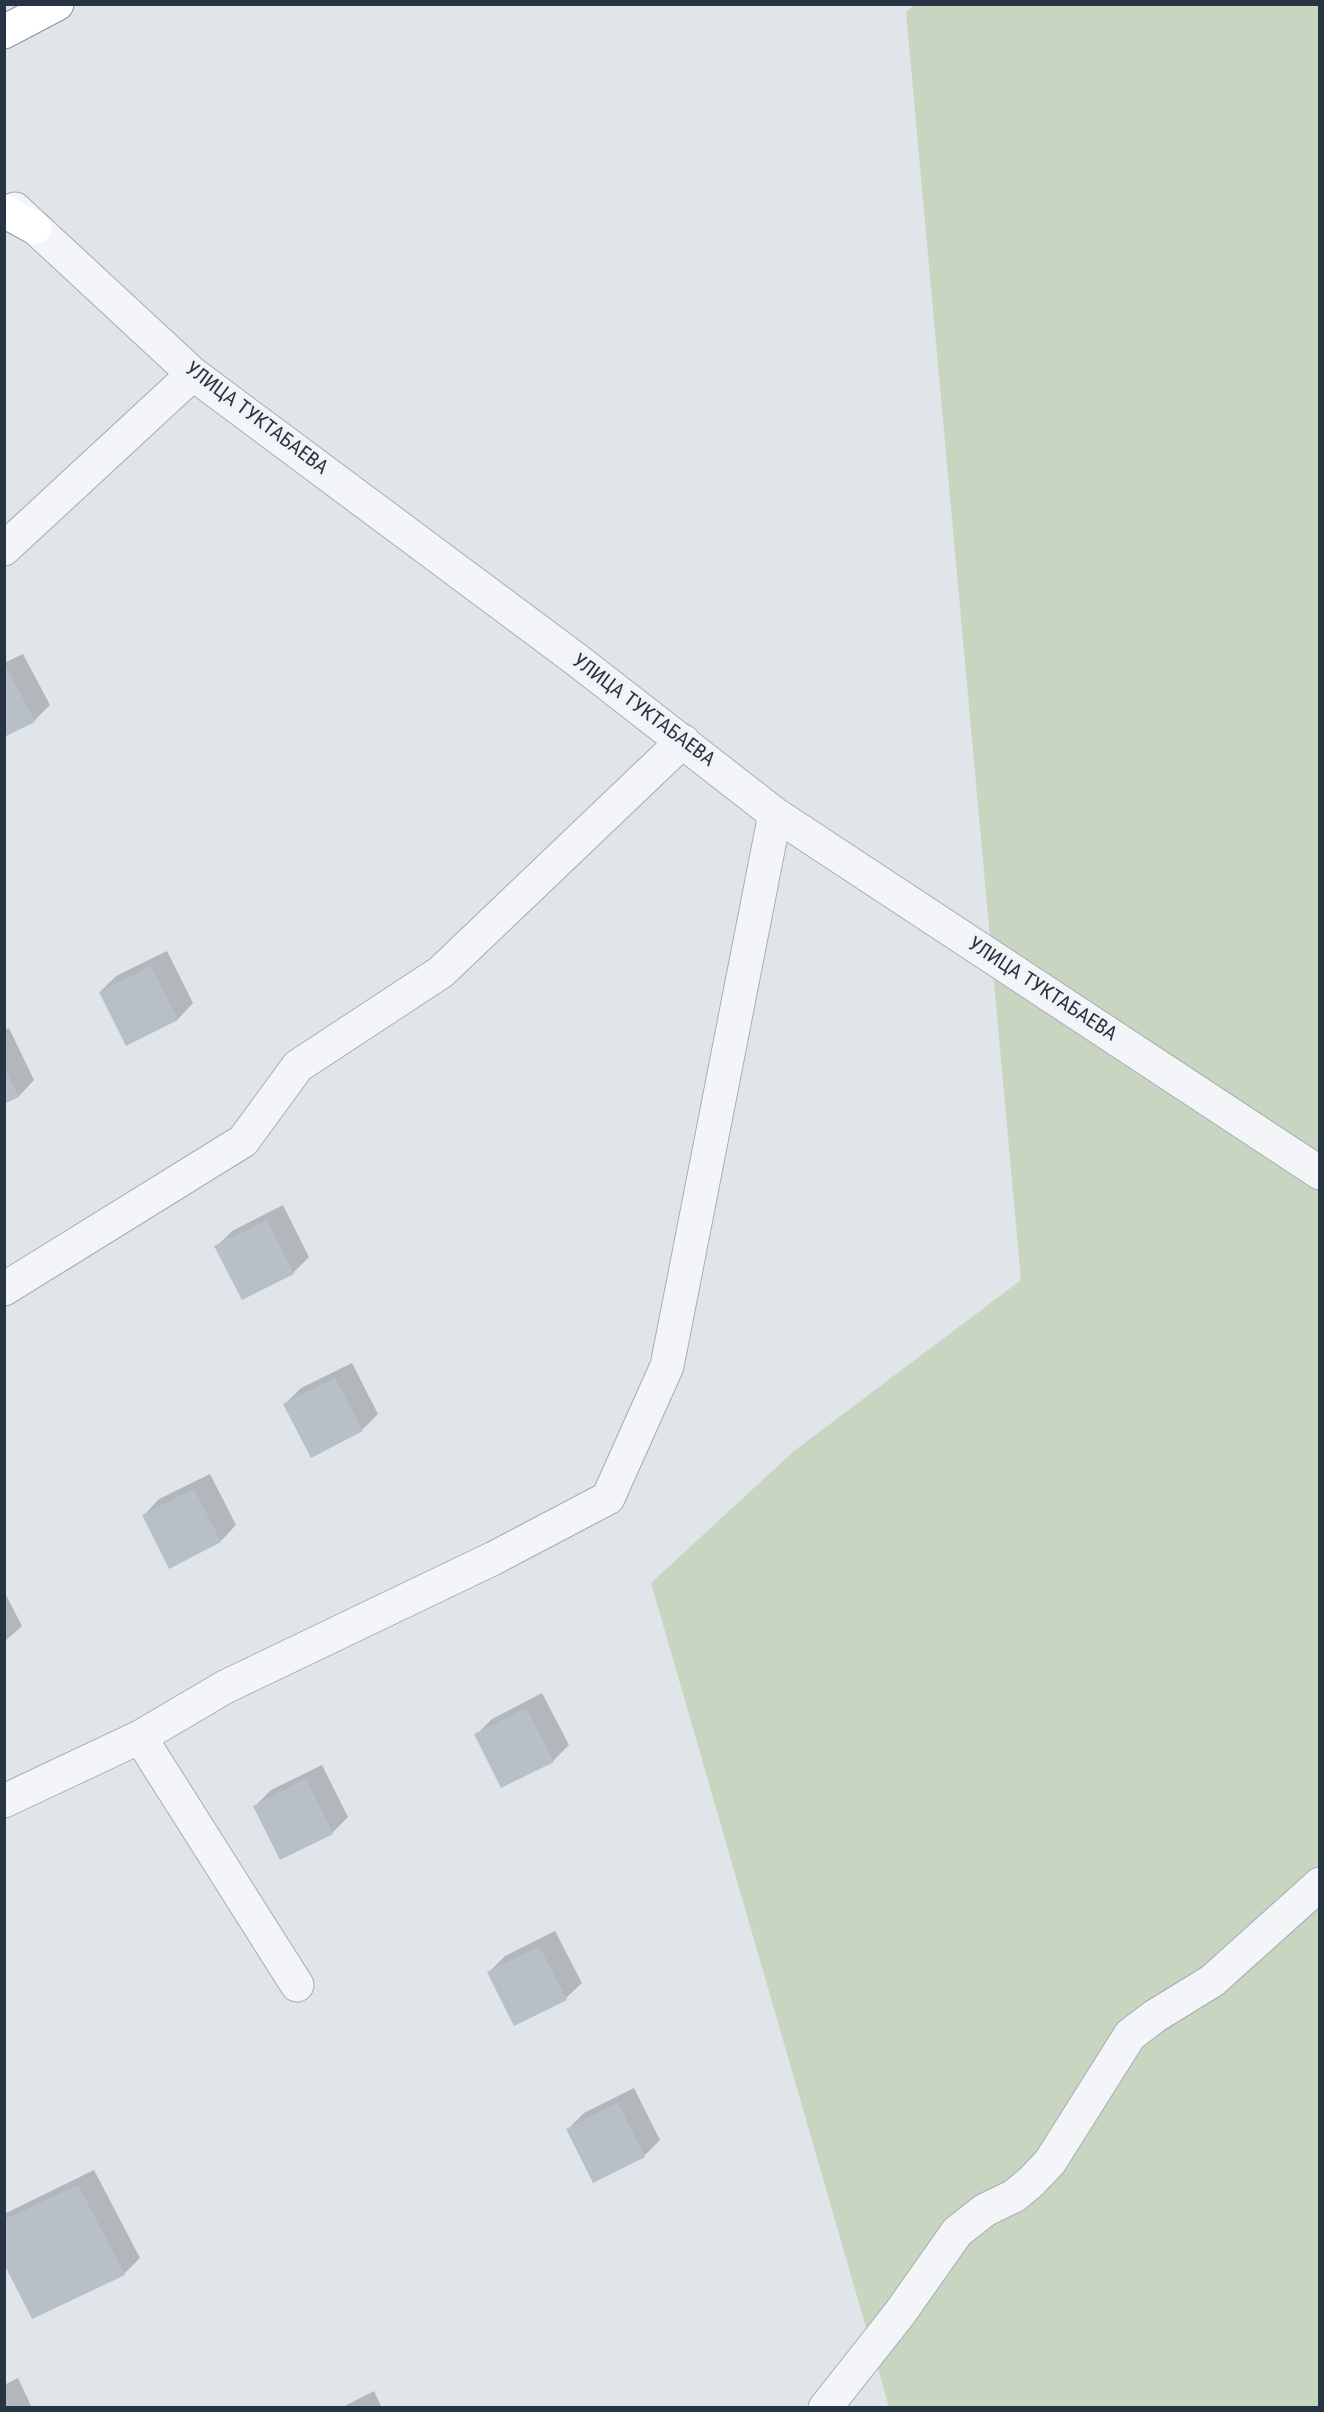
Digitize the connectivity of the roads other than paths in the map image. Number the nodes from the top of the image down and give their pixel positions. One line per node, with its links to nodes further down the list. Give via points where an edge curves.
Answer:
1 (57, 4): 2 (highway)
2 (4, 32)
3 (4, 200): 5 (street, УЛИЦА ТУКТАБАЕВА)
4 (4, 211): 5 (highway)
5 (35, 228): 6 (street, УЛИЦА ТУКТАБАЕВА)
6 (194, 374): 7 (street); 8 (street, УЛИЦА ТУКТАБАЕВА)
7 (4, 549)
8 (683, 741): 9 (street, УЛИЦА ТУКТАБАЕВА); 11 (street, via 441,972 298,1066 243,1141)
9 (775, 814): 10 (street, УЛИЦА ТУКТАБАЕВА); 12 (street, via 667,1366 608,1498 494,1558 225,1687)
10 (1320, 1173)
11 (4, 1289)
12 (140, 1737): 13 (street); 15 (street)
13 (4, 1801)
14 (1320, 1884): 16 (street, via 1212,1981 1130,2035 1050,2162 1014,2196 985,2210 957,2232)
15 (297, 1985)
16 (825, 2408)

